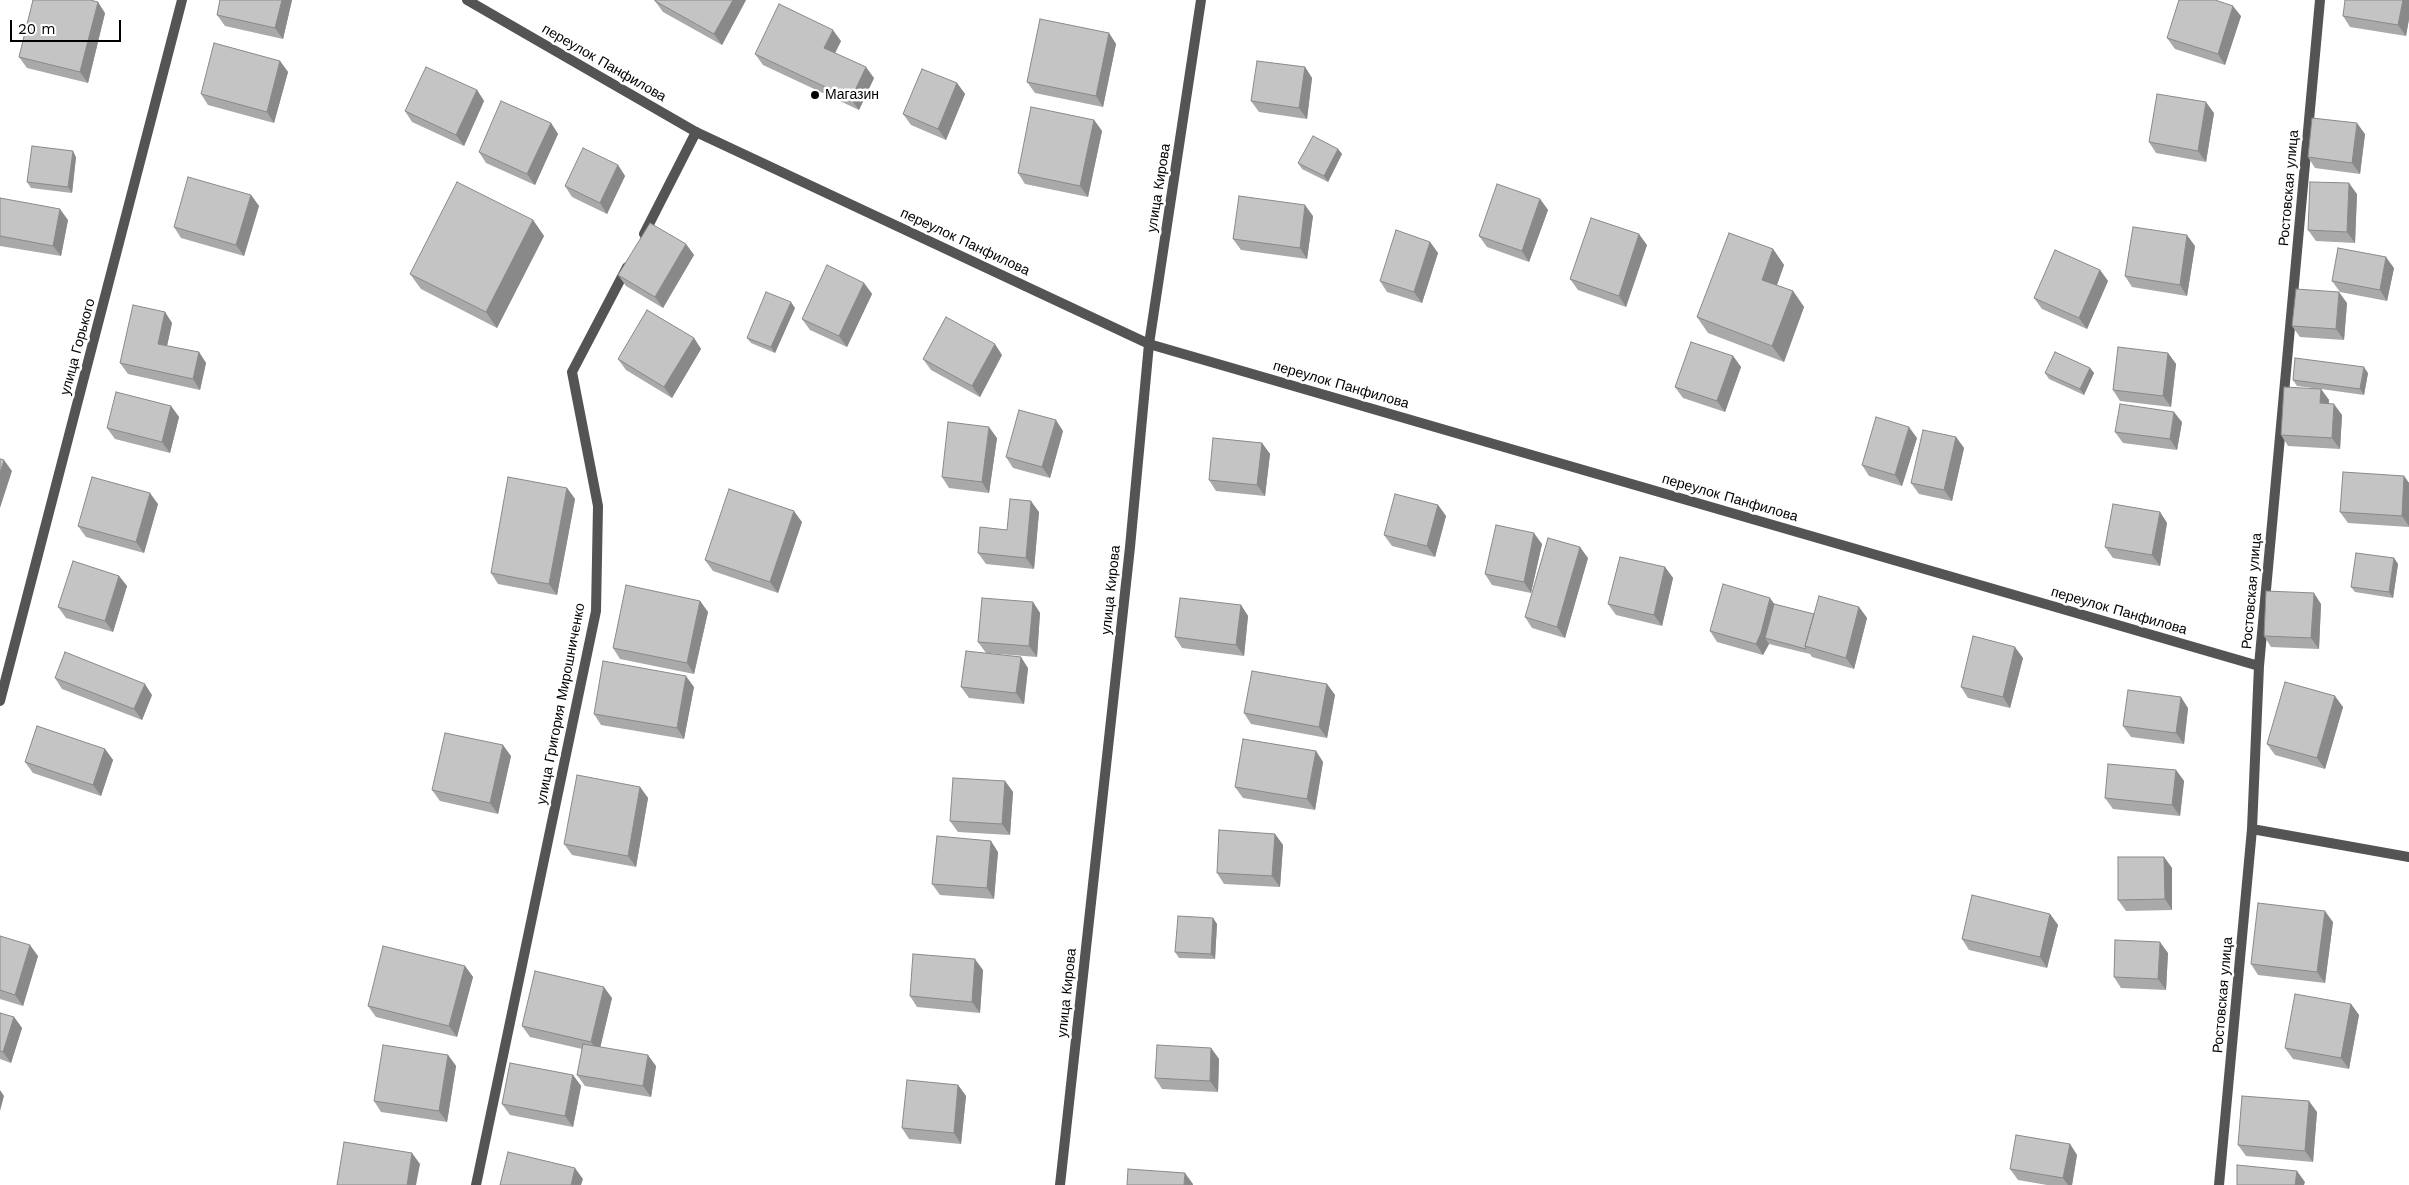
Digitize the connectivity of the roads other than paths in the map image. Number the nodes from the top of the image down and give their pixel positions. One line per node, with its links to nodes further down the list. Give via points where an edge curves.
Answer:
1 (182, 0): 10 (street, улица Горького)
2 (467, 0): 5 (street, переулок Панфилова)
3 (1201, 0): 8 (street, улица Кирова)
4 (2320, 0): 9 (street, Ростовская улица)
5 (696, 132): 6 (street); 8 (street, переулок Панфилова)
6 (639, 244)
7 (630, 261): 13 (street, улица Григория Мирошниченко, via 572,372 598,506 596,611)
8 (1150, 344): 9 (street, переулок Панфилова); 14 (street, улица Кирова)
9 (2259, 666): 11 (street, Ростовская улица)
10 (0, 701)
11 (2252, 829): 12 (street); 15 (street, Ростовская улица)
12 (2409, 857)
13 (476, 1185)
14 (1060, 1185)
15 (2219, 1185)

